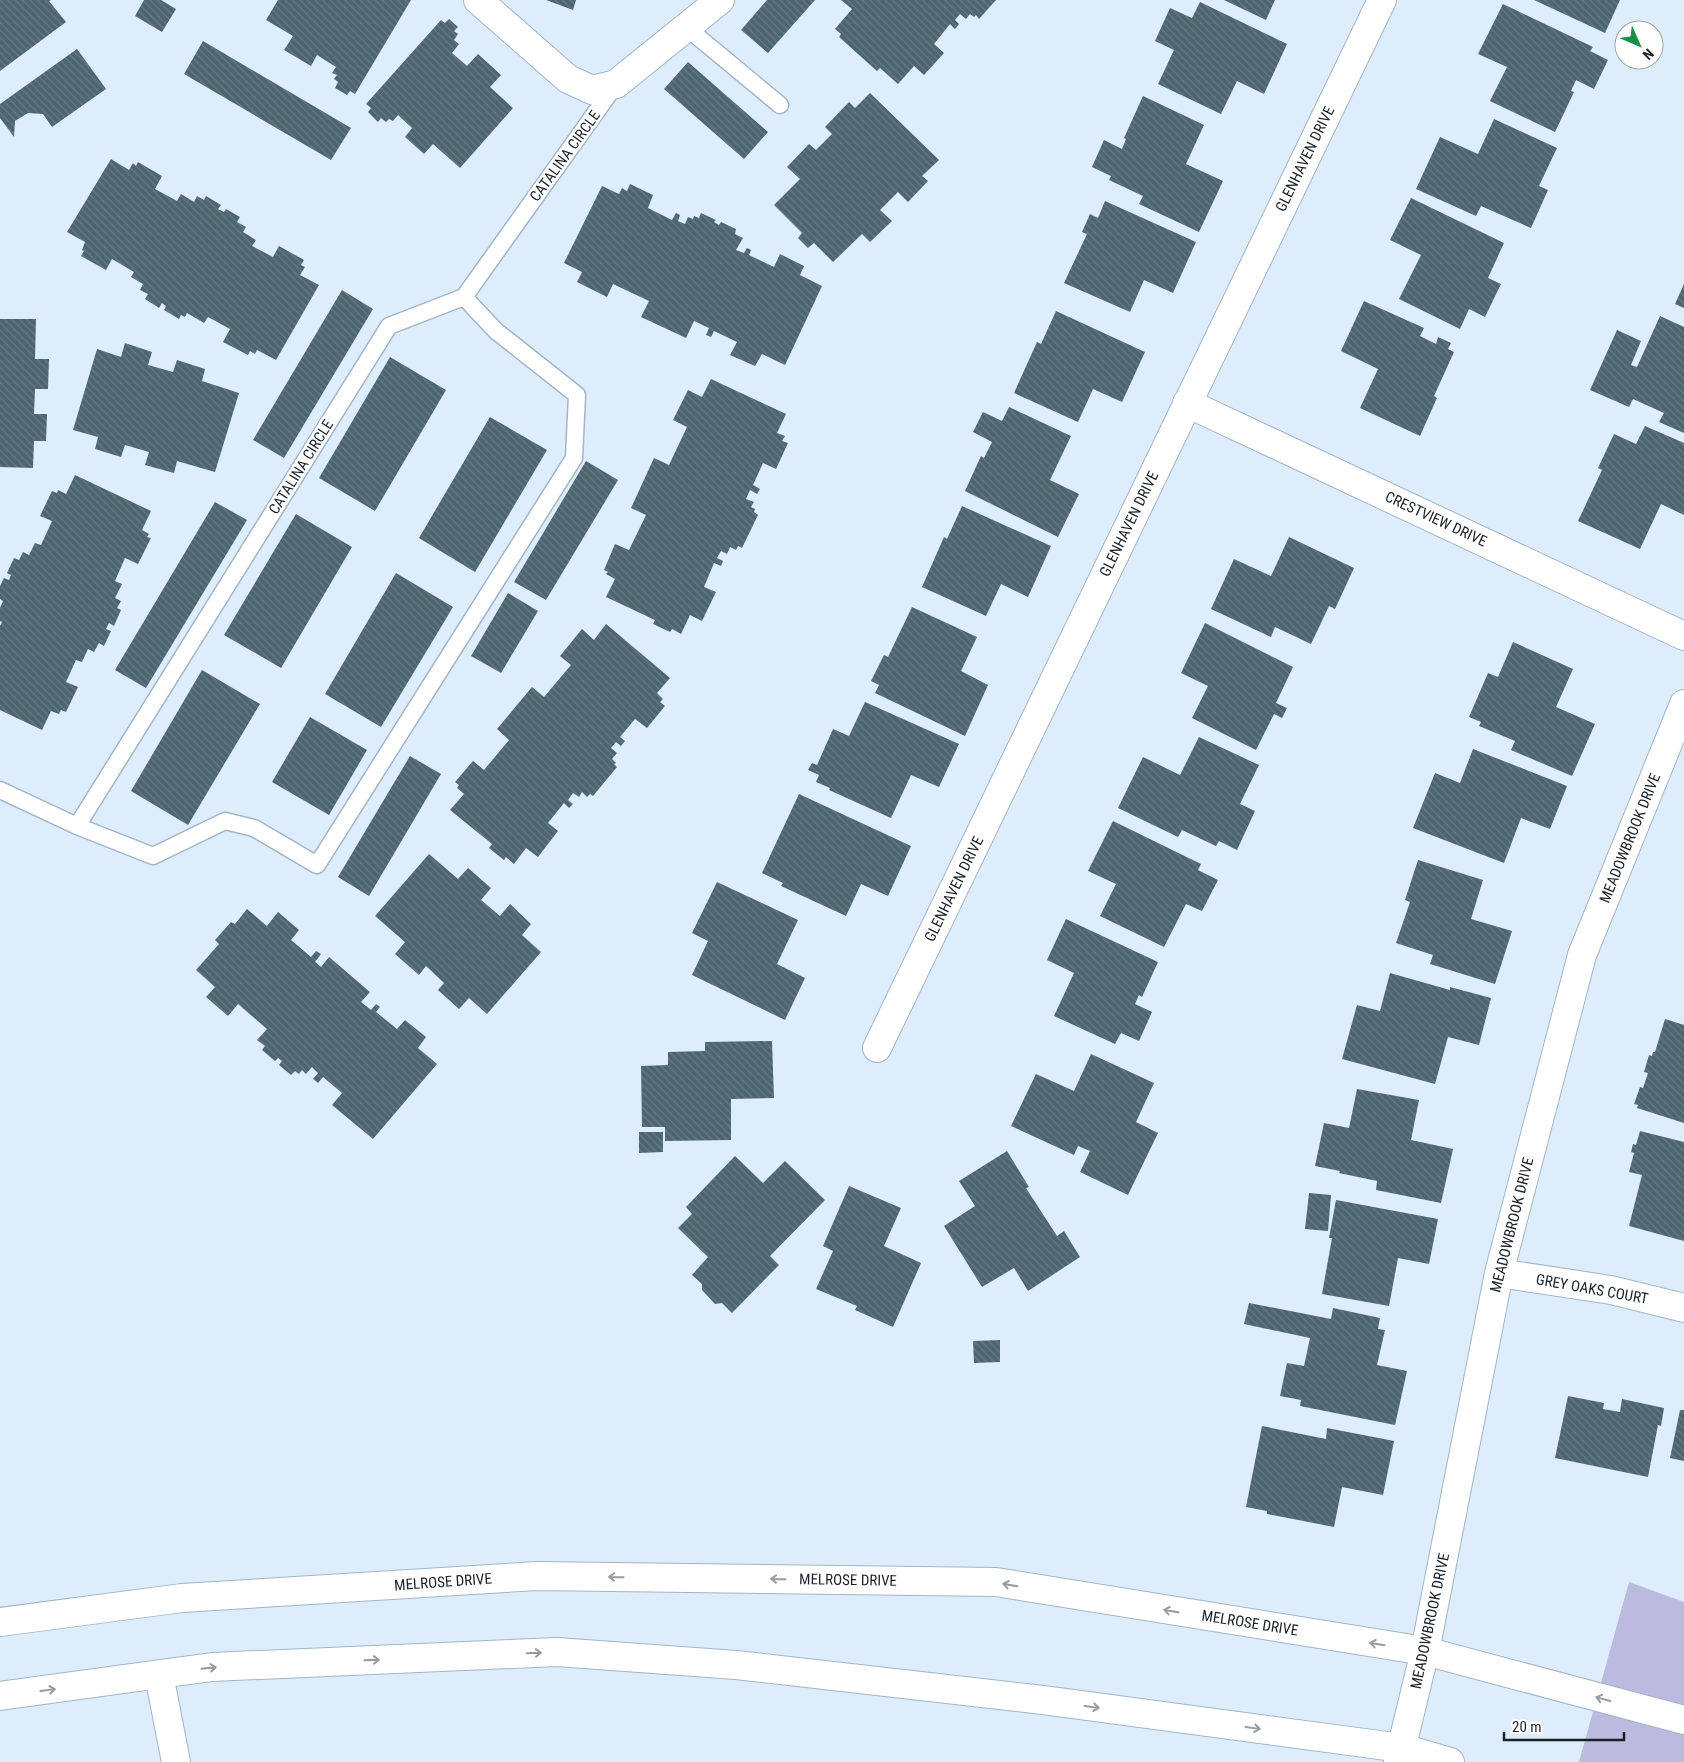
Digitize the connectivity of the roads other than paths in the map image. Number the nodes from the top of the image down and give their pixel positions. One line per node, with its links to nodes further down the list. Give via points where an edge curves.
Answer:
1 (478, 0): 5 (street, CATALINA CIRCLE, via 568,78 592,90)
2 (720, 0): 4 (street, CATALINA CIRCLE)
3 (1382, 0): 8 (street, GLENHAVEN DRIVE)
4 (686, 27): 5 (street, CATALINA CIRCLE); 6 (lane)
5 (616, 84): 7 (lane, CATALINA CIRCLE)
6 (780, 106)
7 (464, 297): 12 (lane, CATALINA CIRCLE, via 389,326); 12 (lane, via 496,331 577,395 574,458 317,865 254,828 225,821 152,856)
8 (1187, 403): 9 (street, CRESTVIEW DRIVE); 13 (street, GLENHAVEN DRIVE)
9 (1684, 636)
10 (1684, 704): 14 (street, MEADOWBROOK DRIVE, via 1582,955)
11 (0, 790): 12 (lane)
12 (77, 826)
13 (877, 1048)
14 (1499, 1273): 15 (street, GREY OAKS COURT, via 1611,1290); 17 (street, MEADOWBROOK DRIVE)
15 (1684, 1308)
16 (0, 1622): 17 (street, MELROSE DRIVE, one-way to 16, via 986,1582 537,1576 182,1598)
17 (1425, 1651): 20 (street, MELROSE DRIVE, one-way to 17); 21 (street, MEADOWBROOK DRIVE)
18 (159, 1675): 19 (street, one-way to 18); 21 (street, one-way to 21, via 212,1667 557,1652 736,1665 1043,1700); 22 (street)
19 (0, 1696)
20 (1684, 1720)
21 (1400, 1755): 23 (street)
22 (176, 1762)
23 (1450, 1762)

